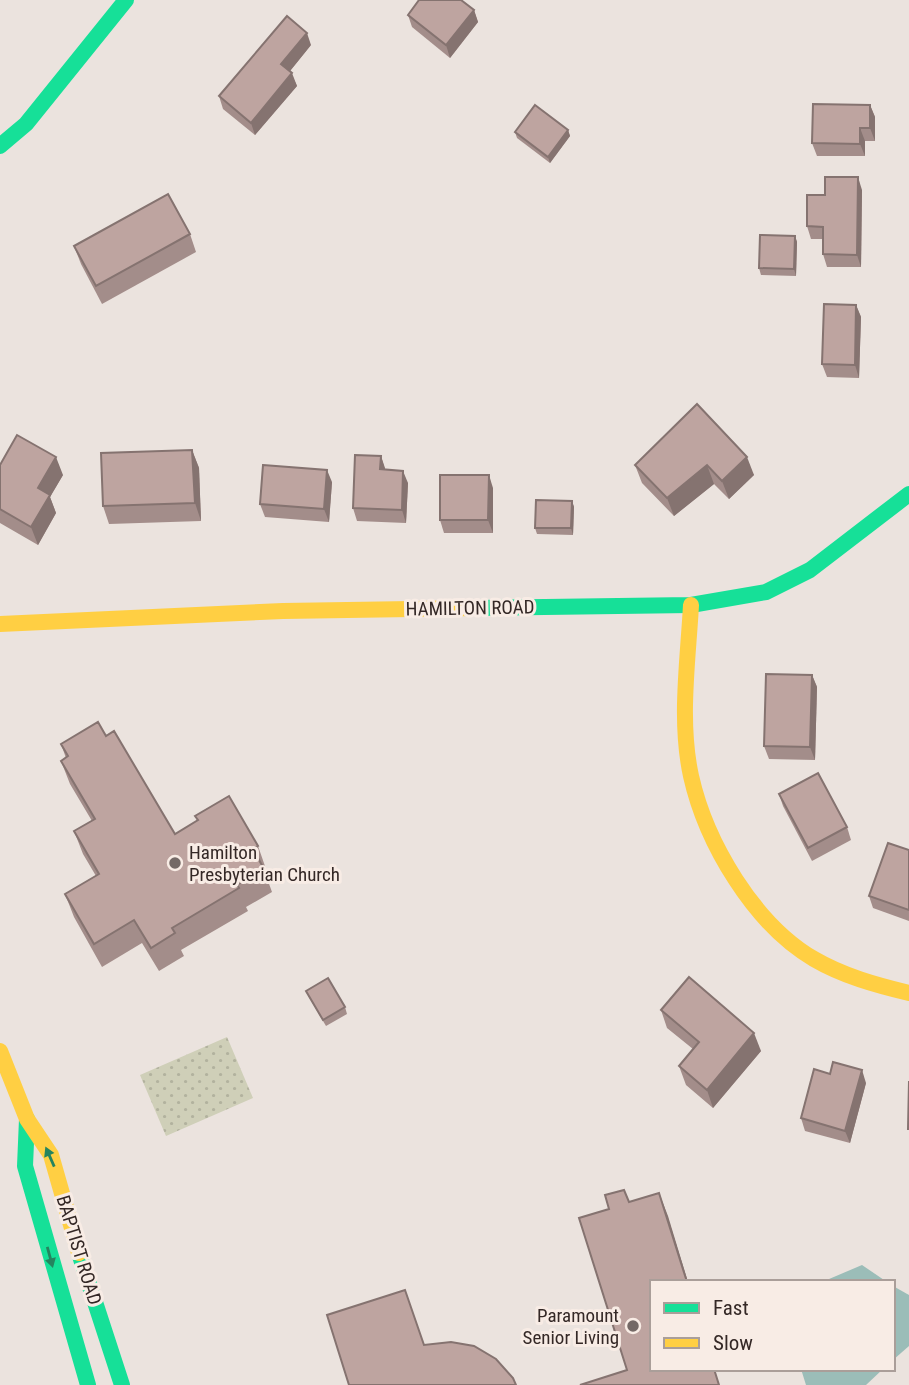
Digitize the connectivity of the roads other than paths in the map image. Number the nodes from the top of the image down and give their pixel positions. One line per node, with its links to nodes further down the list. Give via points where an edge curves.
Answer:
1 (126, 0): 2 (street, via 26,124)
2 (0, 146)
3 (909, 494): 4 (street, HAMILTON ROAD, via 810,570 766,592)
4 (691, 605): 5 (street, HAMILTON ROAD, via 283,611); 6 (street, via 685,714 691,777 716,842 757,908 800,950 862,981)
5 (0, 624)
6 (909, 993)
7 (0, 1051): 8 (street, BAPTIST ROAD)
8 (27, 1119): 9 (street, BAPTIST ROAD, one-way to 9, via 25,1166); 10 (street, BAPTIST ROAD, one-way to 8, via 51,1155)
9 (88, 1385)
10 (122, 1385)

